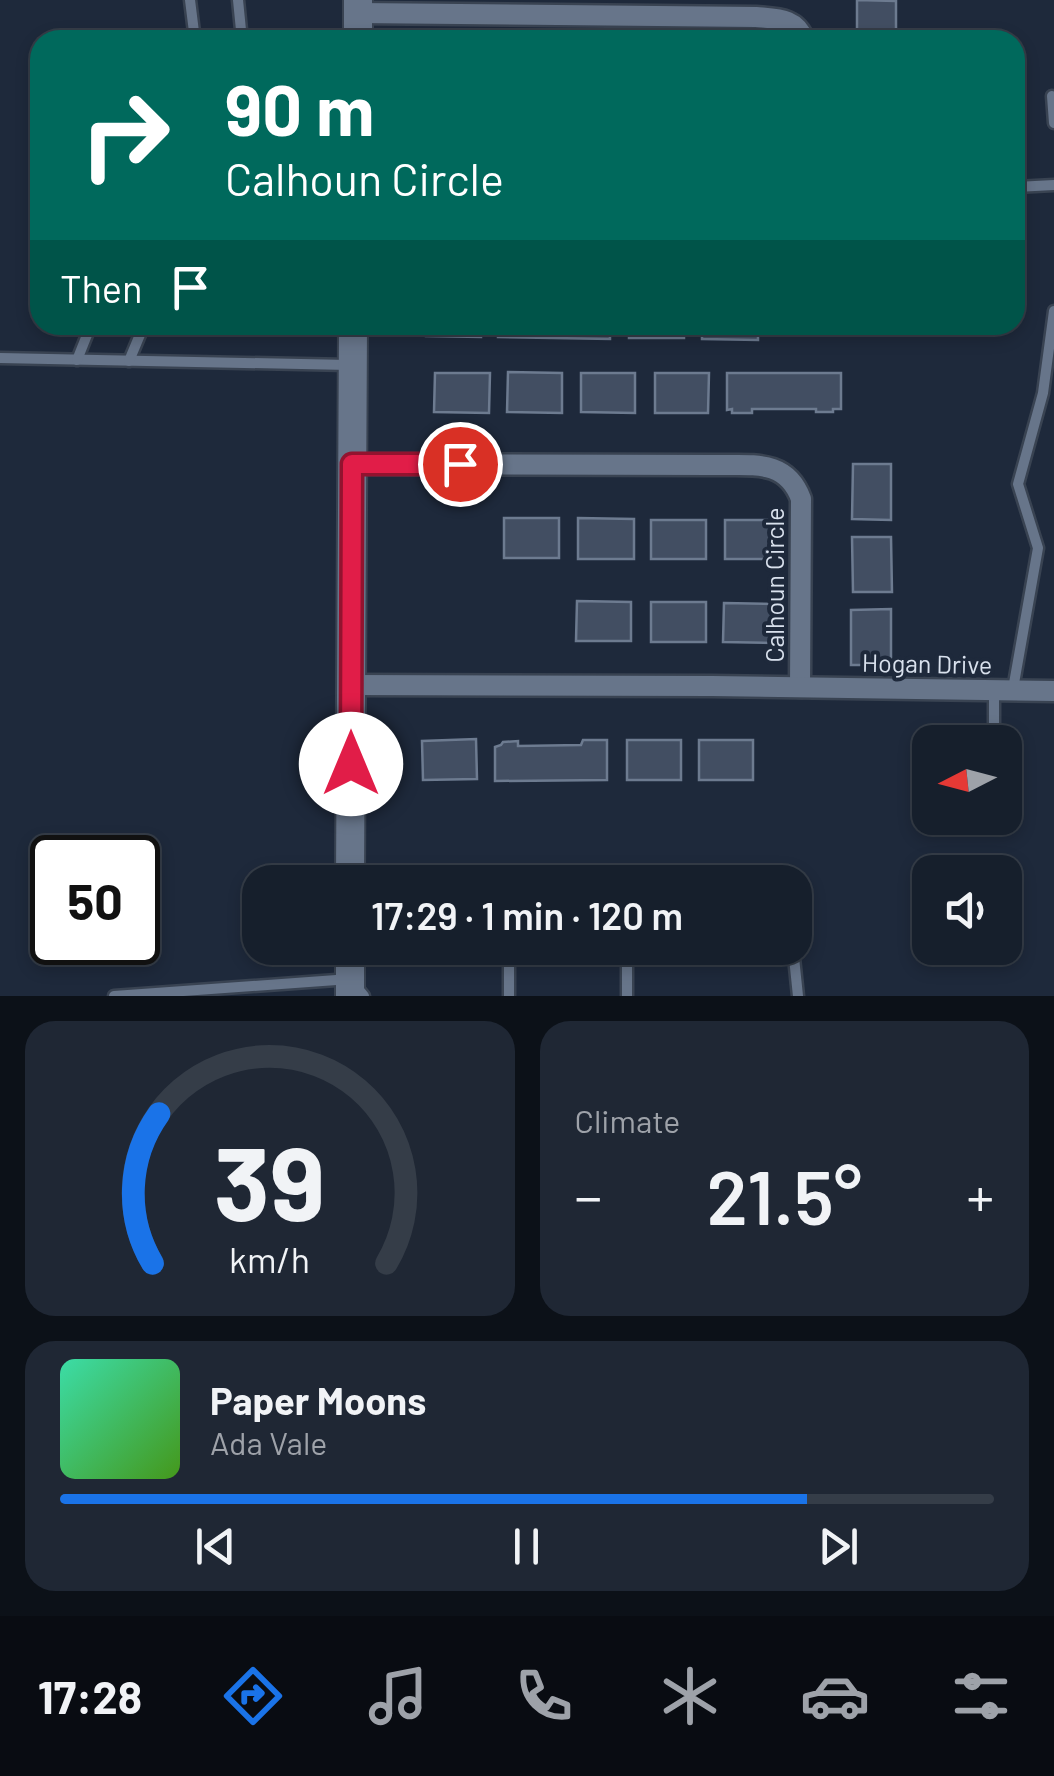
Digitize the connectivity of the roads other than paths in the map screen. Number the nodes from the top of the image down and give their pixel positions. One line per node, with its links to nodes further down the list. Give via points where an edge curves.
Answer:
1 (190, 0): 4 (lane)
2 (238, 0): 5 (lane)
3 (358, 18): 6 (street, via 756,16 786,19)
4 (194, 30)
5 (241, 30)
6 (800, 30)
7 (1052, 96): 8 (lane)
8 (1054, 123)
9 (1054, 185): 10 (lane)
10 (1025, 187)
11 (1054, 310): 22 (lane, via 1043,393 1018,484 1038,548)
12 (87, 335): 16 (lane)
13 (140, 335): 17 (lane)
14 (353, 335): 18 (main road)
15 (0, 358): 16 (lane)
16 (77, 360): 17 (lane)
17 (129, 361): 18 (lane)
18 (352, 365): 19 (main road)
19 (352, 464): 20 (main road); 21 (street, Calhoun Circle, via 714,465 771,467 786,474 802,499)
20 (351, 685): 21 (street, Calhoun Circle); 25 (main road)
21 (800, 687): 22 (street, Hogan Drive)
22 (1003, 690): 23 (street, Hogan Drive); 24 (lane)
23 (1054, 691)
24 (997, 725)
25 (350, 865)
26 (352, 965): 30 (main road)
27 (508, 965): 33 (lane)
28 (627, 965): 34 (lane)
29 (795, 965): 35 (lane)
30 (354, 990): 31 (lane)
31 (248, 991): 32 (lane)
32 (114, 996)
33 (509, 996)
34 (627, 996)
35 (798, 996)

